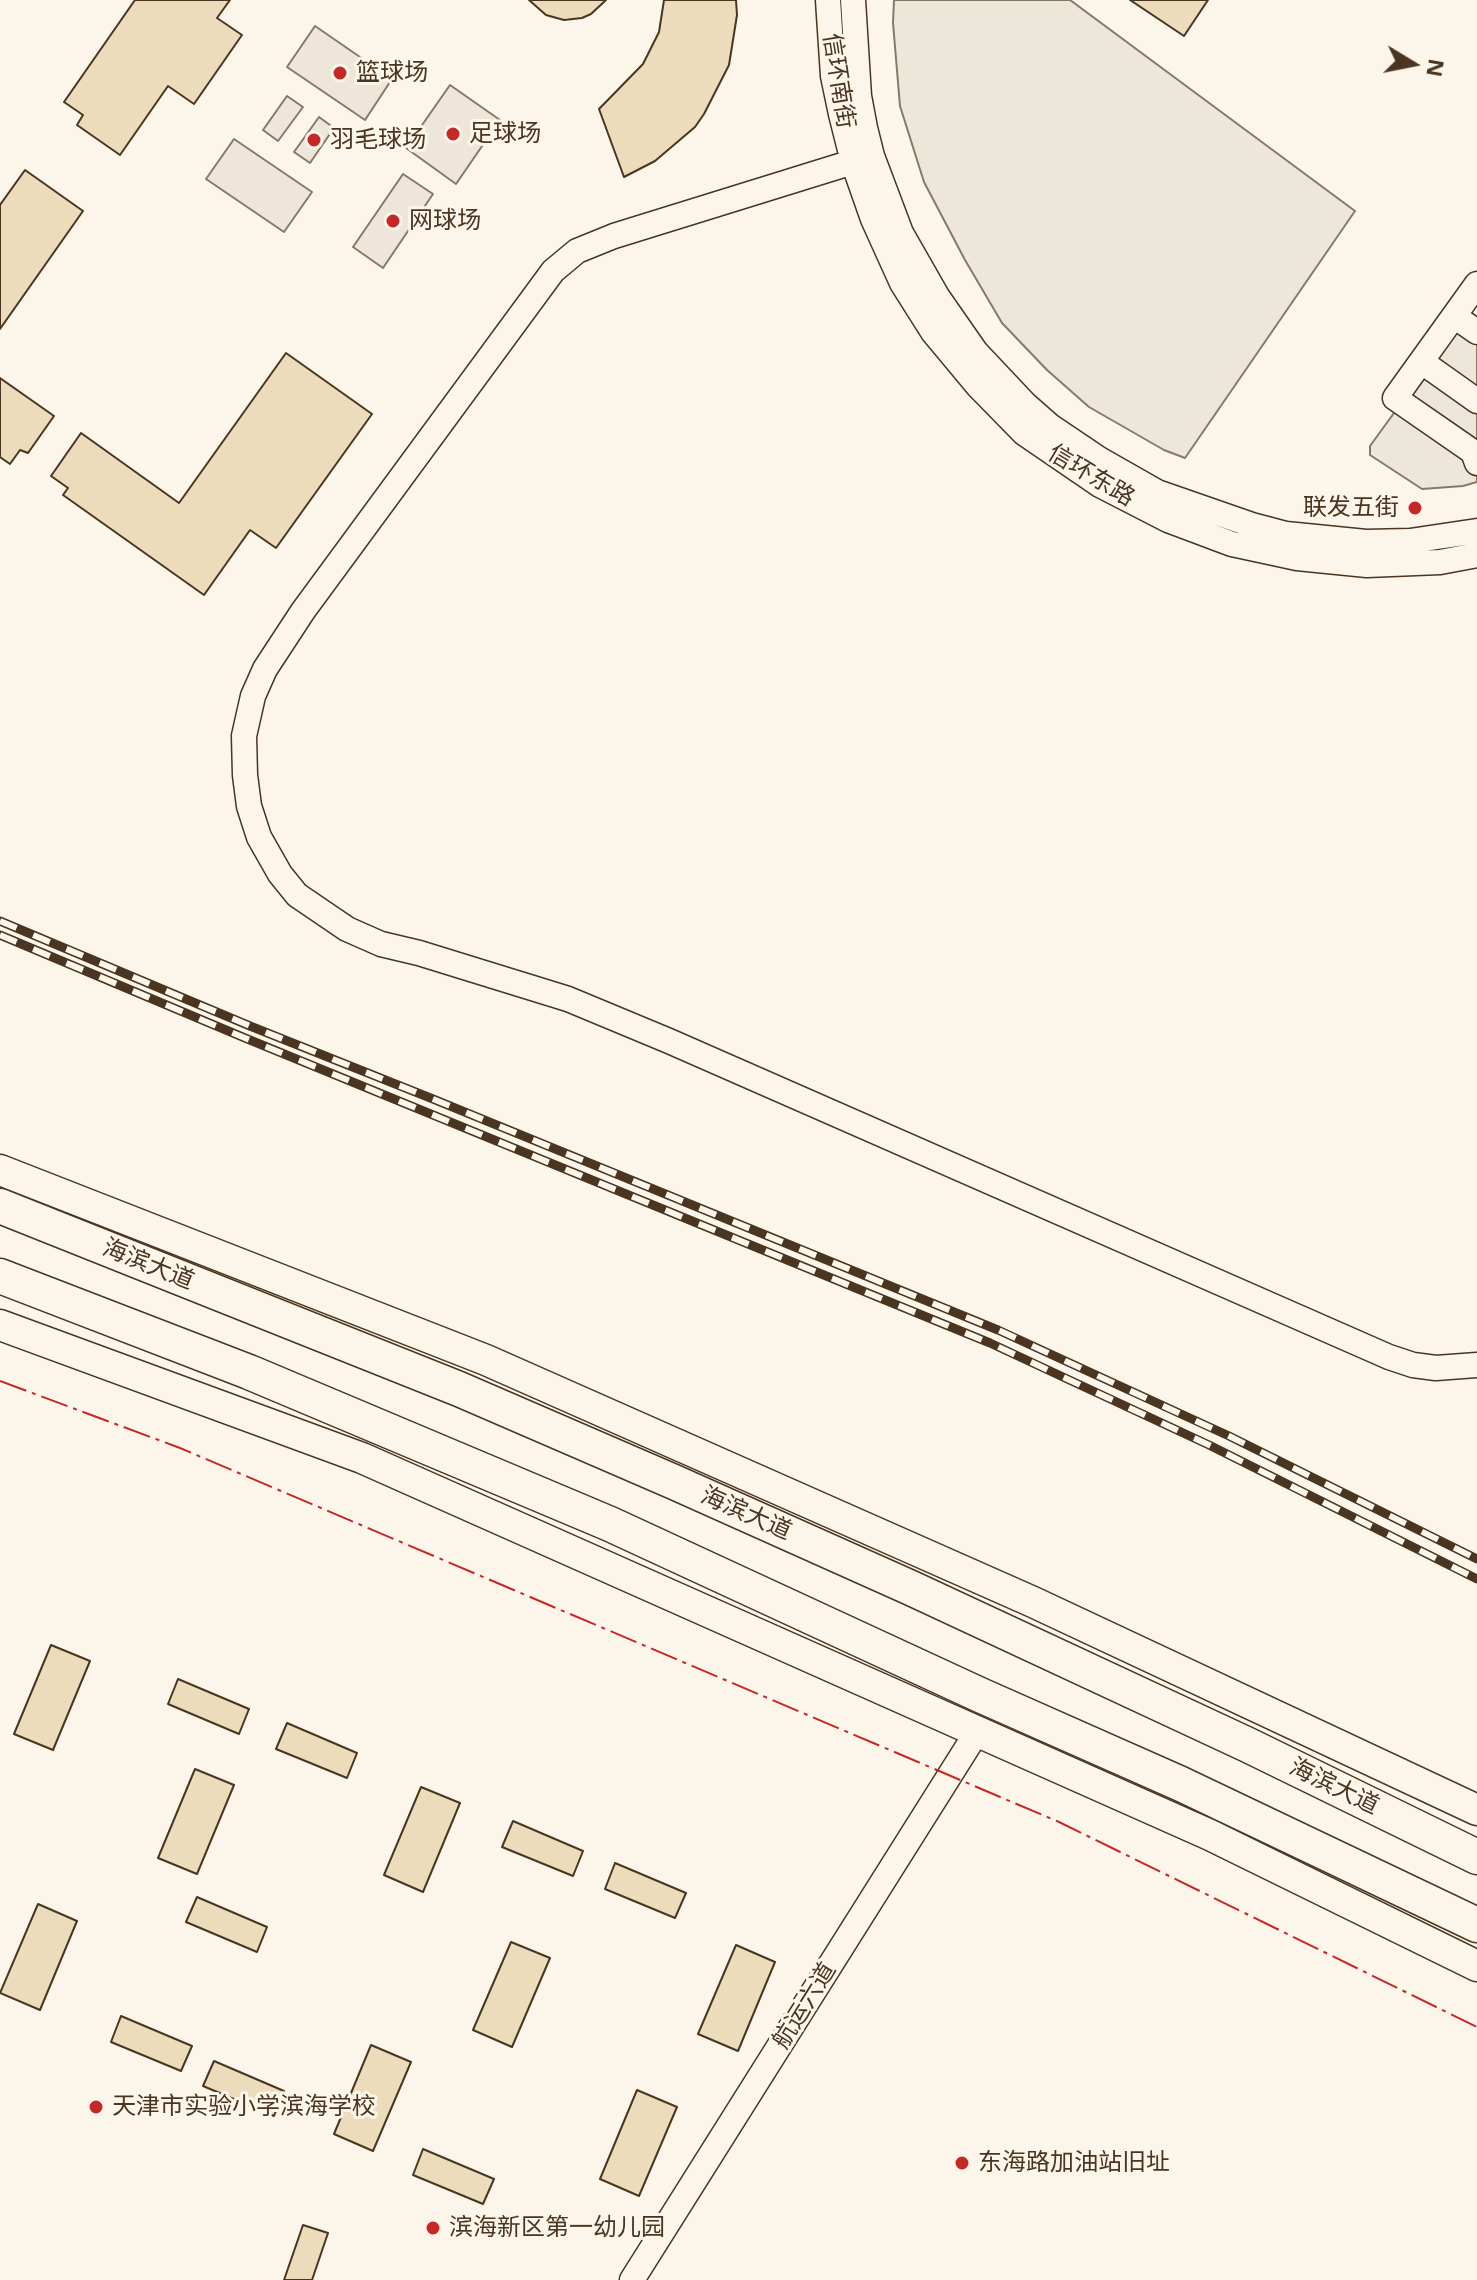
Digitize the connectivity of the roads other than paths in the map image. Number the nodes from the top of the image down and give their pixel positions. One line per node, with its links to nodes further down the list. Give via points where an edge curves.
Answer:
1 (828, 0): 3 (street, 信环南街, via 833,76)
2 (853, 0): 3 (street, 信环南街)
3 (862, 159): 10 (street, 信环东路, via 918,265 976,352 1050,426 1099,459 1157,492 1286,534 1366,542); 11 (street, 信环东路, via 873,219 902,283 933,332 1002,412 1076,471 1188,528 1262,552 1367,565); 16 (street, via 614,236 577,251 553,271 265,669 244,736 249,806 264,847 297,895 347,929 381,944 568,999 1389,1357 1436,1368)
4 (1477, 284): 5 (street)
5 (1454, 316): 6 (street); 7 (street)
6 (1477, 332)
7 (1422, 362): 8 (street); 9 (street, via 1395,398 1473,452)
8 (1477, 401)
9 (1477, 463)
10 (1477, 531)
11 (1477, 555)
12 (0, 1170): 18 (main road, via 486,1360 1033,1602)
13 (0, 1206): 19 (highway, 海滨大道, via 459,1389 674,1482 1248,1745)
14 (0, 1276): 20 (highway, via 249,1372 610,1524)
15 (0, 1325): 17 (main road, via 362,1458)
16 (1477, 1365)
17 (977, 1732): 21 (main road, via 1210,1835); 22 (street, 航运六道)
18 (1477, 1810)
19 (1477, 1857)
20 (1477, 1925)
21 (1477, 1966)
22 (632, 2280)

